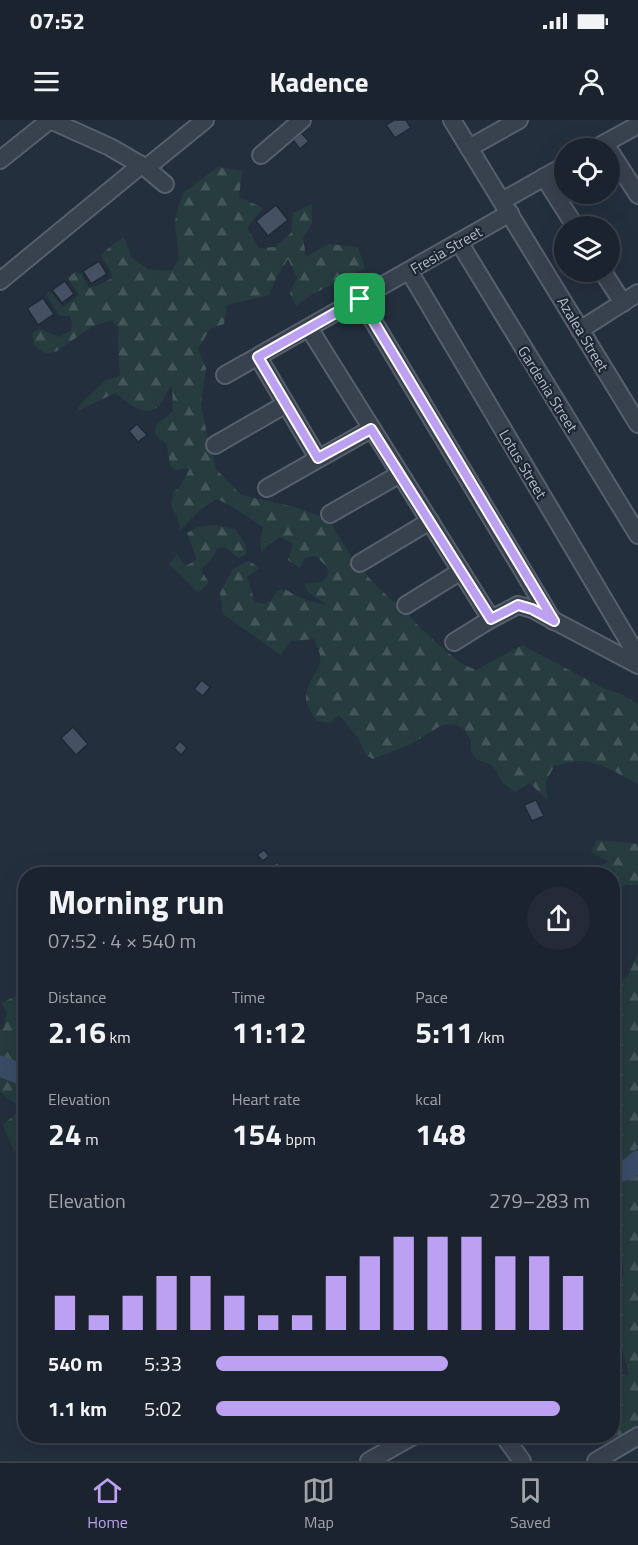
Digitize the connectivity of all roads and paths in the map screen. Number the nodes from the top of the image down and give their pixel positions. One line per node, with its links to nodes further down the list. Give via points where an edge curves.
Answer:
1 (50, 120): 10 (street); 11 (street)
2 (205, 120): 11 (street)
3 (302, 120): 9 (street)
4 (452, 120): 8 (street, Azalea Street)
5 (519, 120): 8 (street)
6 (638, 125): 7 (street)
7 (619, 138)
8 (469, 148): 17 (street, Azalea Street)
9 (261, 155)
10 (0, 160)
11 (144, 167): 15 (street); 21 (street)
12 (620, 169): 16 (street)
13 (554, 172): 14 (street, Fresia Street)
14 (544, 177): 17 (street, Fresia Street); 18 (street)
15 (165, 184)
16 (638, 195)
17 (506, 207): 19 (street, Fresia Street); 27 (street, Azalea Street)
18 (569, 216)
19 (459, 242): 20 (street, Fresia Street); 39 (street, Gardenia Street)
20 (409, 271): 24 (street, Fresia Street); 46 (street, Lotus Street)
21 (0, 281)
22 (609, 282): 25 (street)
23 (638, 293): 25 (street)
24 (360, 299): 26 (street, Fresia Street); 44 (street)
25 (623, 303): 27 (street)
26 (309, 328): 28 (street, Fresia Street); 32 (street)
27 (580, 330): 31 (street, Azalea Street)
28 (258, 357): 29 (street, Fresia Street); 30 (street)
29 (225, 375)
30 (286, 404): 33 (street); 34 (street)
31 (638, 424)
32 (371, 429): 34 (street); 35 (street)
33 (215, 445)
34 (318, 458): 36 (street)
35 (400, 474): 37 (street); 38 (street)
36 (267, 488)
37 (330, 514)
38 (429, 521): 40 (street); 41 (street)
39 (638, 535)
40 (360, 563)
41 (461, 571): 42 (street); 43 (street)
42 (406, 605)
43 (491, 619): 44 (street, via 518,605); 45 (street)
44 (554, 621): 47 (street)
45 (454, 642)
46 (638, 657)
47 (638, 665)
48 (638, 1436): 53 (street)
49 (401, 1443): 51 (street)
50 (509, 1443): 52 (street)
51 (369, 1461)
52 (522, 1461)
53 (596, 1461)

